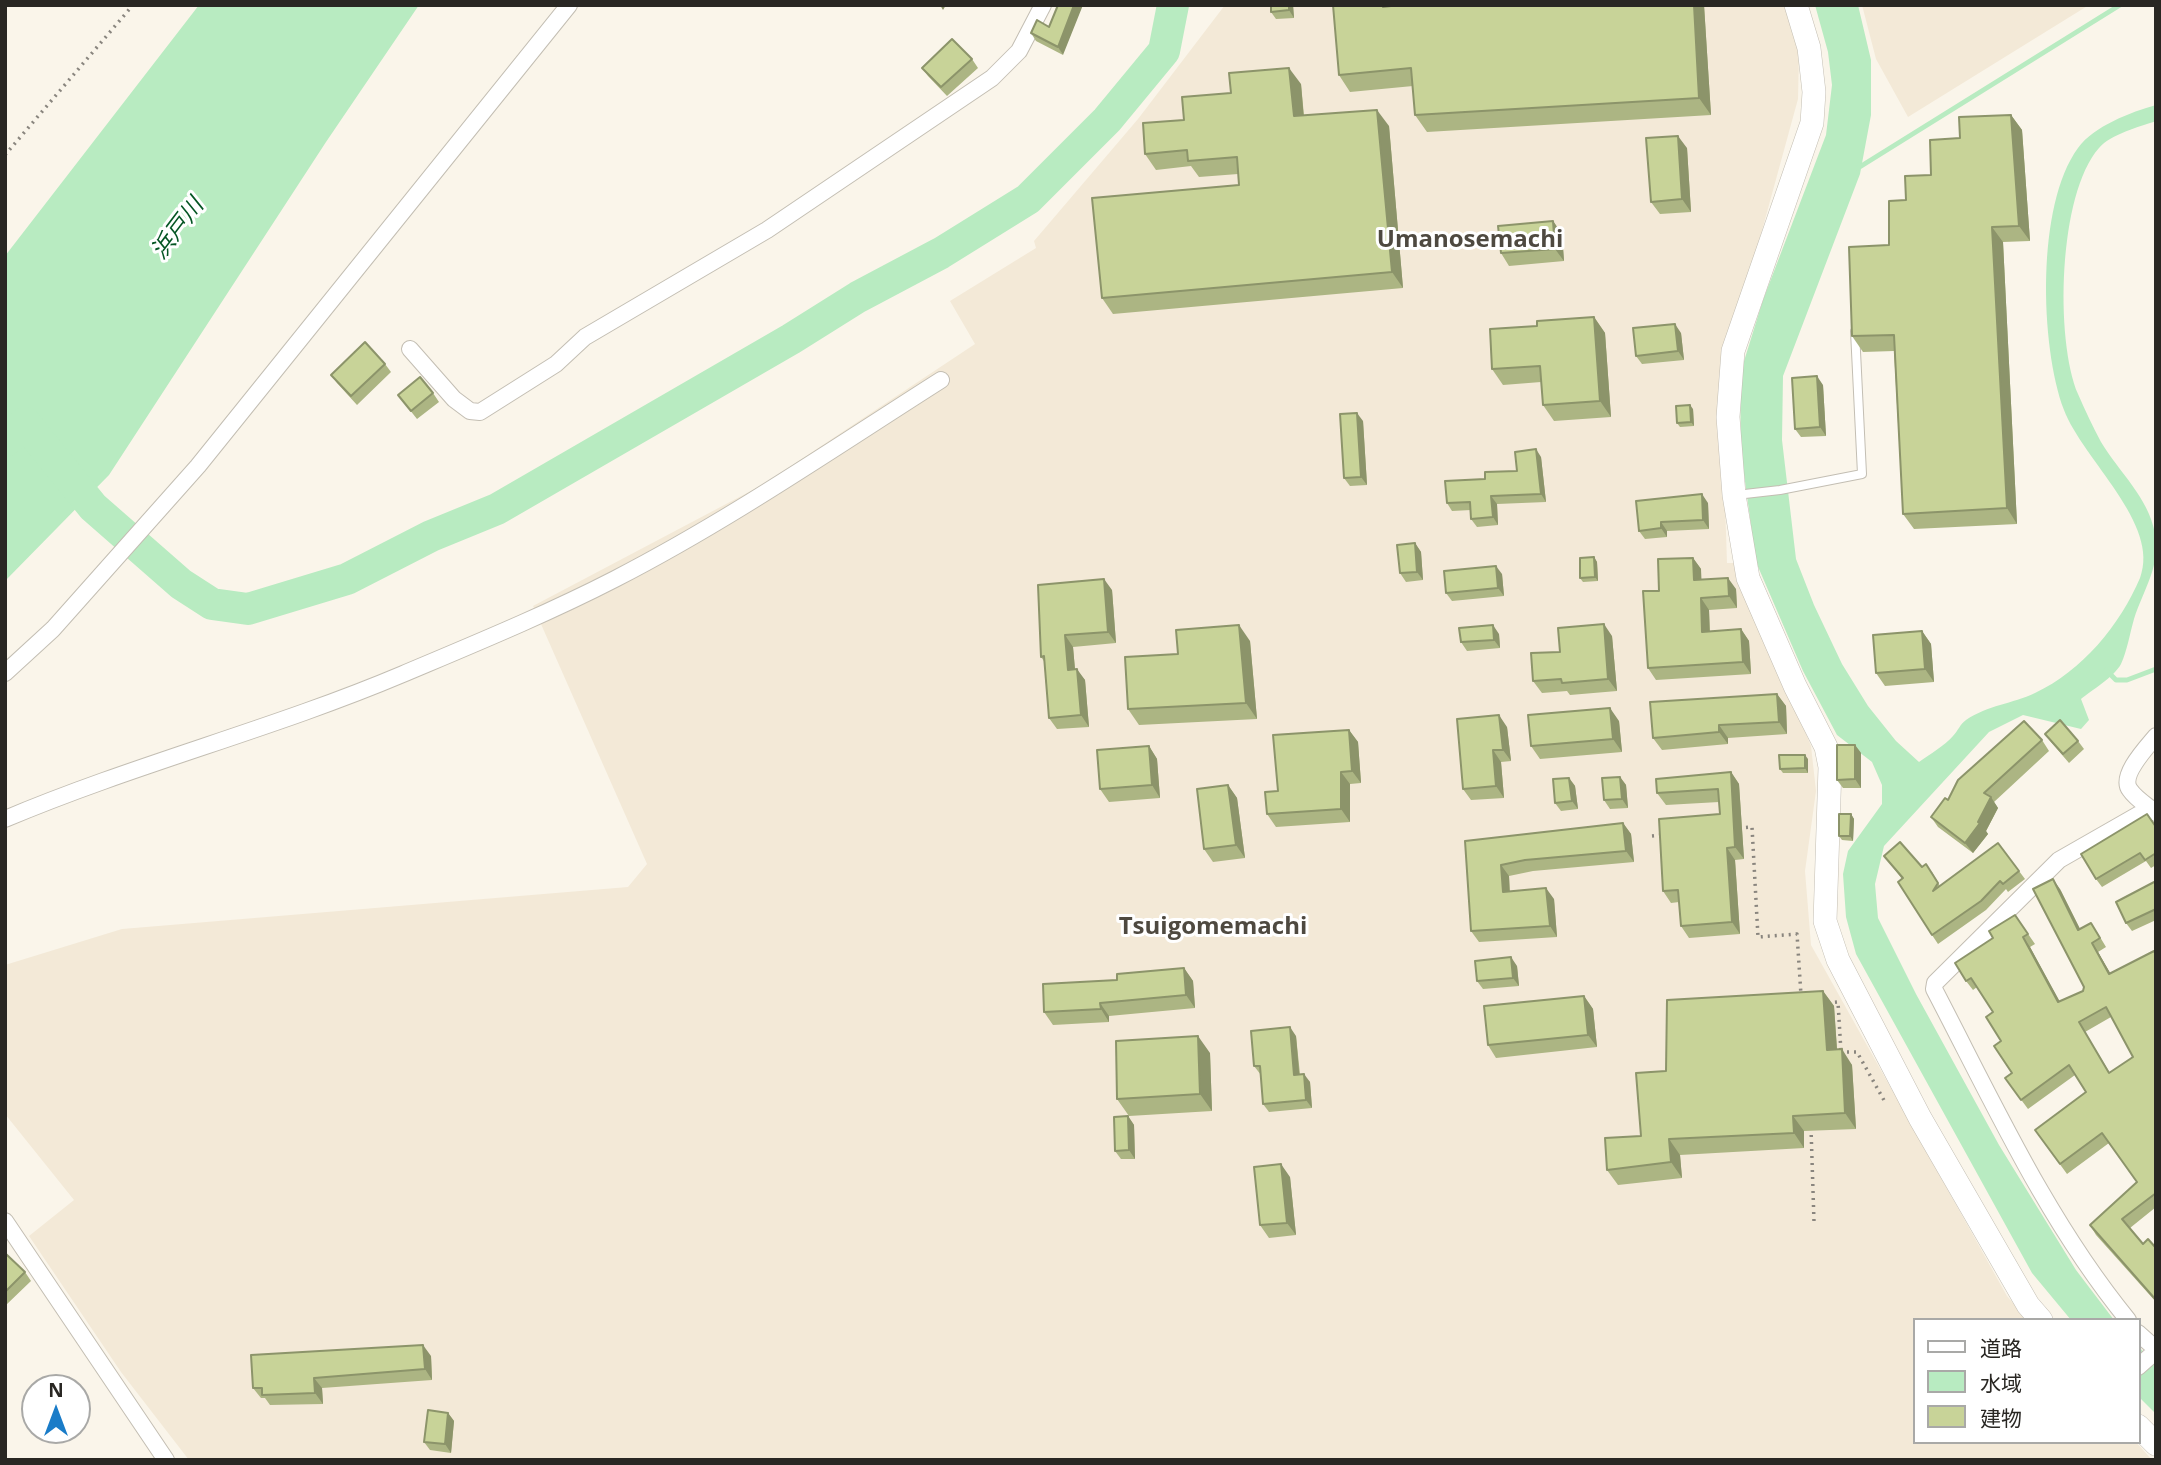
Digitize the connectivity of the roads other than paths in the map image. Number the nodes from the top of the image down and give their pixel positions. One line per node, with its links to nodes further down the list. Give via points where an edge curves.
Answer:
1 (569, 5): 8 (street, via 198,466 53,629)
2 (1043, 5): 5 (street, via 1019,51 992,78 767,230 584,337 556,365 495,404 480,412 470,411)
3 (1796, 5): 7 (street, via 1809,48 1812,123 1734,351 1727,417)
4 (1854, 321): 7 (lane, via 1862,474)
5 (410, 349)
6 (941, 380): 11 (street, via 718,522 615,579 403,674)
7 (1738, 495): 13 (street, via 1748,578 1826,747 1830,799 1823,906 1838,960 1946,1165)
8 (5, 673)
9 (2156, 736): 10 (street, via 2127,781 2129,789)
10 (2153, 811): 14 (street, via 2059,860 1938,979 1934,989 2018,1150 2091,1274)
11 (5, 819)
12 (5, 1221): 20 (street)
13 (2039, 1318)
14 (2126, 1318)
15 (2140, 1335): 16 (street)
16 (2154, 1352): 17 (street)
17 (2140, 1365)
18 (2140, 1428): 19 (street)
19 (2156, 1444)
20 (166, 1460)

